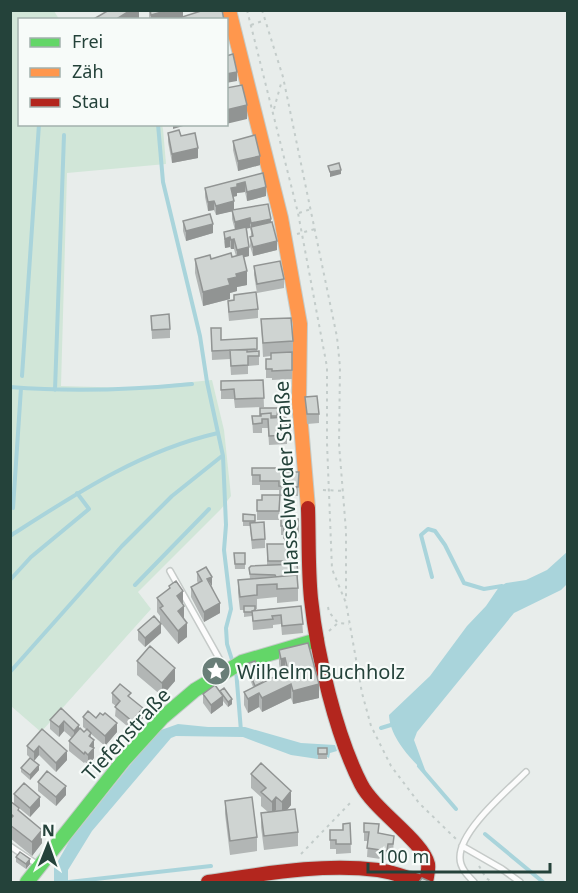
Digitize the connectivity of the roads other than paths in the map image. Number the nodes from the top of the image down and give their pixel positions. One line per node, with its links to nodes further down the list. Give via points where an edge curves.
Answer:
1 (229, 10): 3 (street, Hasselwerder Straße, via 281,218 300,324 298,402)
2 (170, 571): 4 (lane)
3 (317, 640): 4 (street, Tiefenstraße); 12 (street, Hasselwerder Straße, via 355,773 376,806 424,853 429,866)
4 (232, 667): 8 (street, Tiefenstraße, via 195,690 162,718)
5 (526, 772): 7 (lane, via 474,824)
6 (10, 846): 8 (lane)
7 (462, 846): 13 (lane, via 461,864); 14 (lane)
8 (40, 866): 9 (street, Tiefenstraße)
9 (27, 882)
10 (208, 882): 11 (street, via 346,867 380,870)
11 (422, 882)
12 (426, 882)
13 (474, 882)
14 (520, 882)

